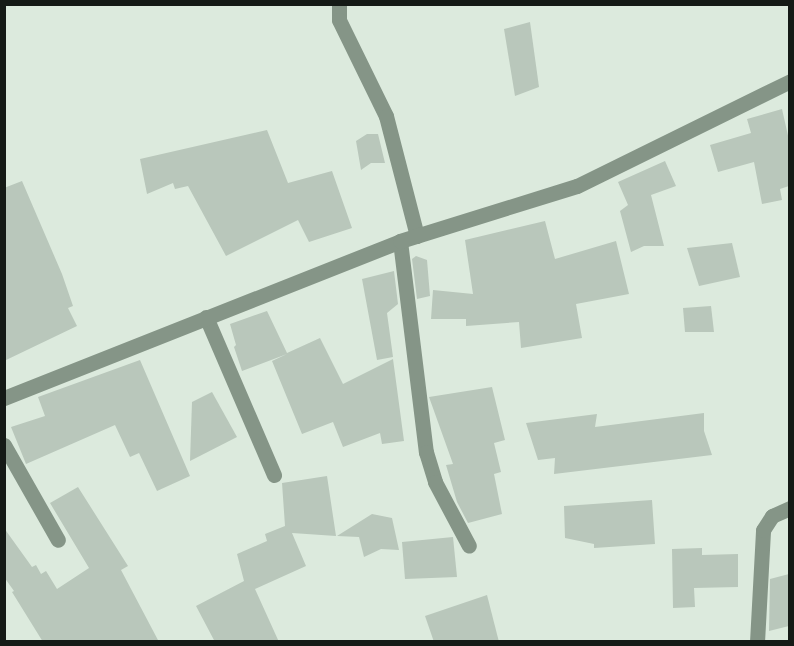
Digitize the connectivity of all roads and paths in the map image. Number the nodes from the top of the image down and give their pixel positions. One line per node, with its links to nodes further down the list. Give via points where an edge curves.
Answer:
1 (339, 4): 3 (street, via 339,20 386,116)
2 (789, 81): 3 (street, via 577,186)
3 (417, 236): 4 (street)
4 (400, 241): 5 (street); 11 (street, via 426,452 435,482)
5 (206, 318): 6 (street); 8 (street)
6 (4, 398)
7 (4, 445): 10 (street)
8 (274, 476)
9 (789, 508): 12 (street, via 772,516 763,530)
10 (58, 540)
11 (469, 546)
12 (757, 642)

